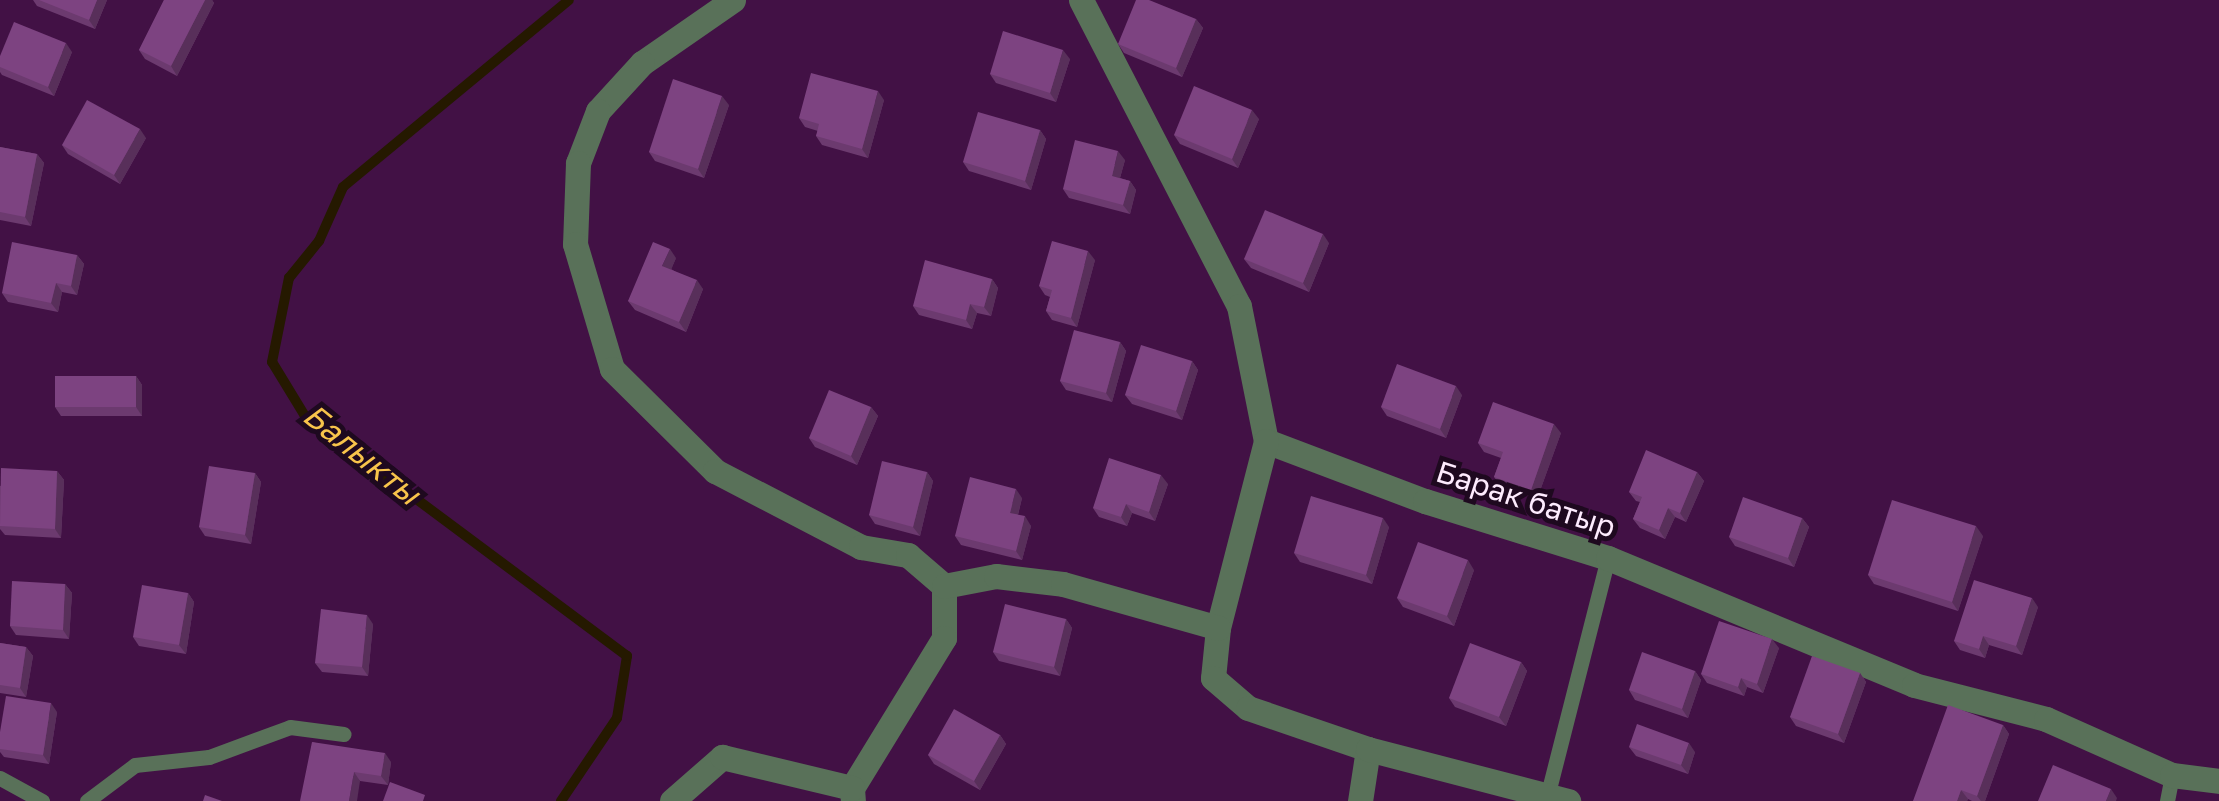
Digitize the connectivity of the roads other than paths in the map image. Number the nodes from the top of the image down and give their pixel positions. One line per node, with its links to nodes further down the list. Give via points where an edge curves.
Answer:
1 (734, 0): 5 (street, via 642,63 598,112 578,164 576,244 612,370 715,471 861,546 908,555)
2 (1080, 0): 3 (street, via 1240,306)
3 (1266, 441): 4 (street, Барак батыр, via 1425,502); 6 (street)
4 (1608, 558): 9 (street, Барак батыр, via 1914,684 2046,719); 13 (lane)
5 (944, 586): 6 (street, via 996,576 1062,584); 12 (street, via 944,638)
6 (1218, 628): 8 (street, via 1213,678 1248,708)
7 (344, 734): 15 (lane, via 290,727 209,757 134,765)
8 (1368, 750): 13 (street); 17 (street)
9 (2172, 775): 11 (street, Барак батыр); 18 (lane)
10 (0, 778): 14 (lane)
11 (2219, 781)
12 (852, 795): 16 (street, via 722,758)
13 (1558, 799)
14 (42, 801)
15 (87, 801)
16 (672, 801)
17 (1360, 801)
18 (2167, 801)

